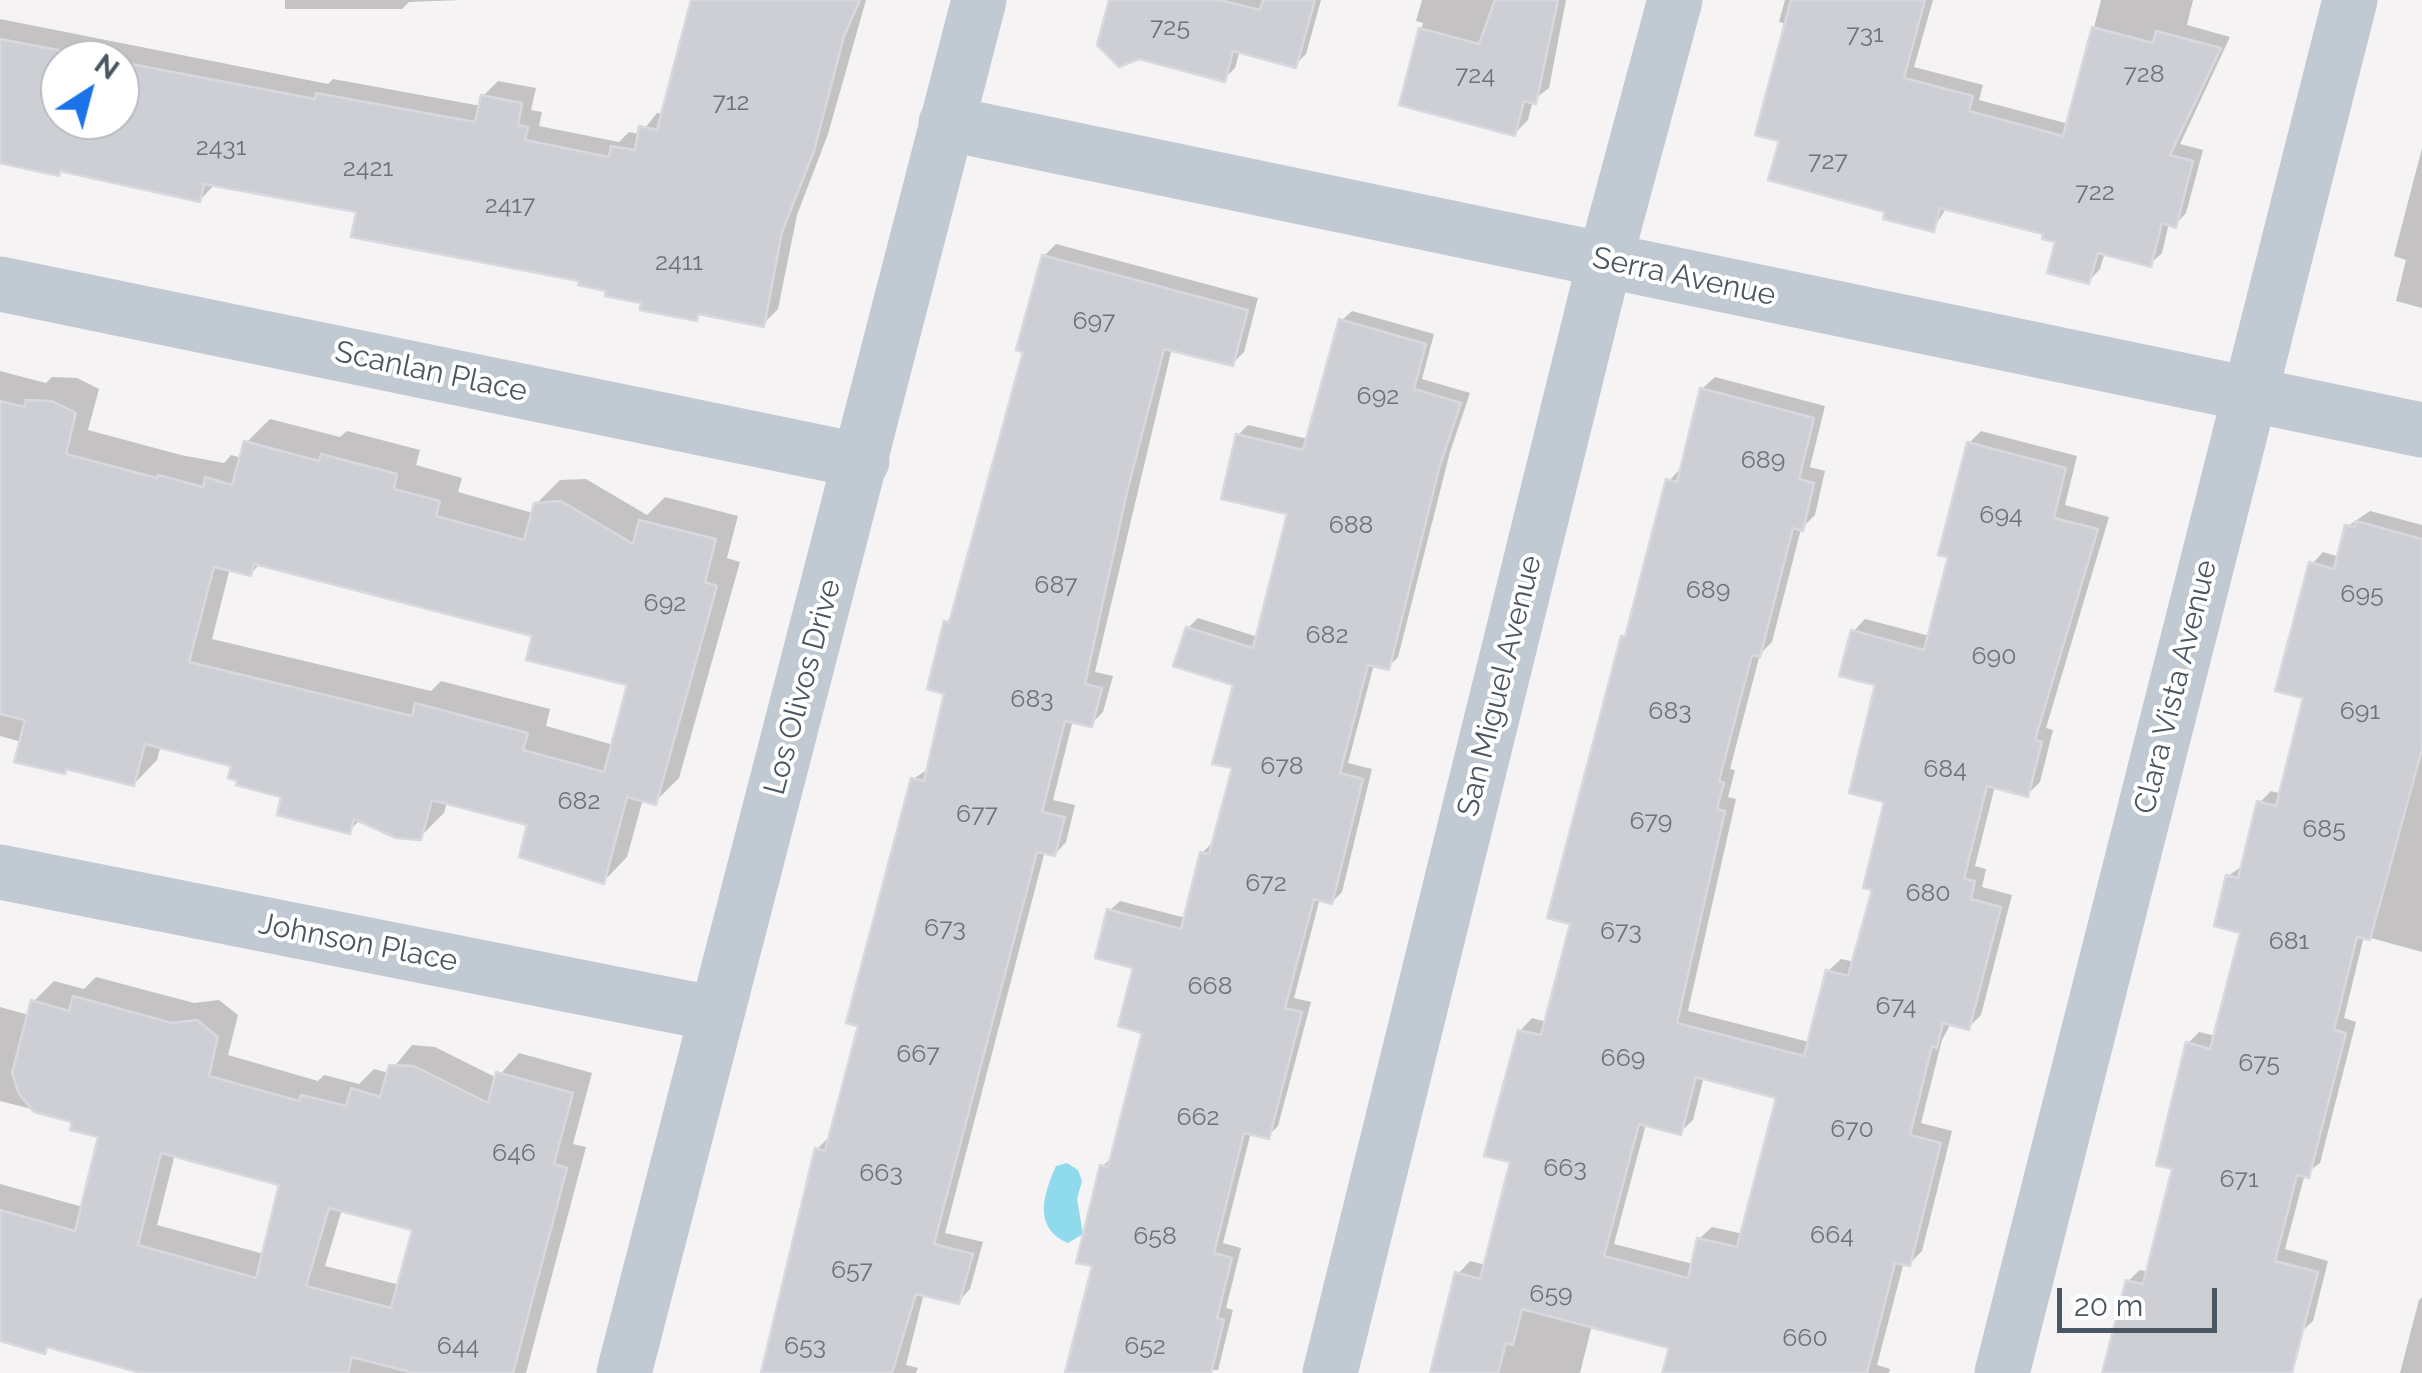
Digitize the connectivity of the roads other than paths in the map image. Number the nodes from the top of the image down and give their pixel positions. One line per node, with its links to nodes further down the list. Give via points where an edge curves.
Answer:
1 (979, 0): 4 (street, Los Olivos Drive)
2 (1674, 0): 5 (street, San Miguel Avenue)
3 (2350, 0): 7 (street, Clara Vista Avenue)
4 (946, 123): 5 (street, Serra Avenue); 9 (street, Los Olivos Drive)
5 (1606, 260): 7 (street, Serra Avenue); 13 (street, San Miguel Avenue)
6 (0, 284): 9 (street, Scanlan Place)
7 (2250, 396): 8 (street, Serra Avenue); 14 (street, Clara Vista Avenue)
8 (2422, 430)
9 (862, 461): 11 (street, Los Olivos Drive)
10 (0, 872): 11 (street, Johnson Place)
11 (716, 1014): 12 (street, Los Olivos Drive)
12 (624, 1373)
13 (1330, 1373)
14 (2002, 1373)

